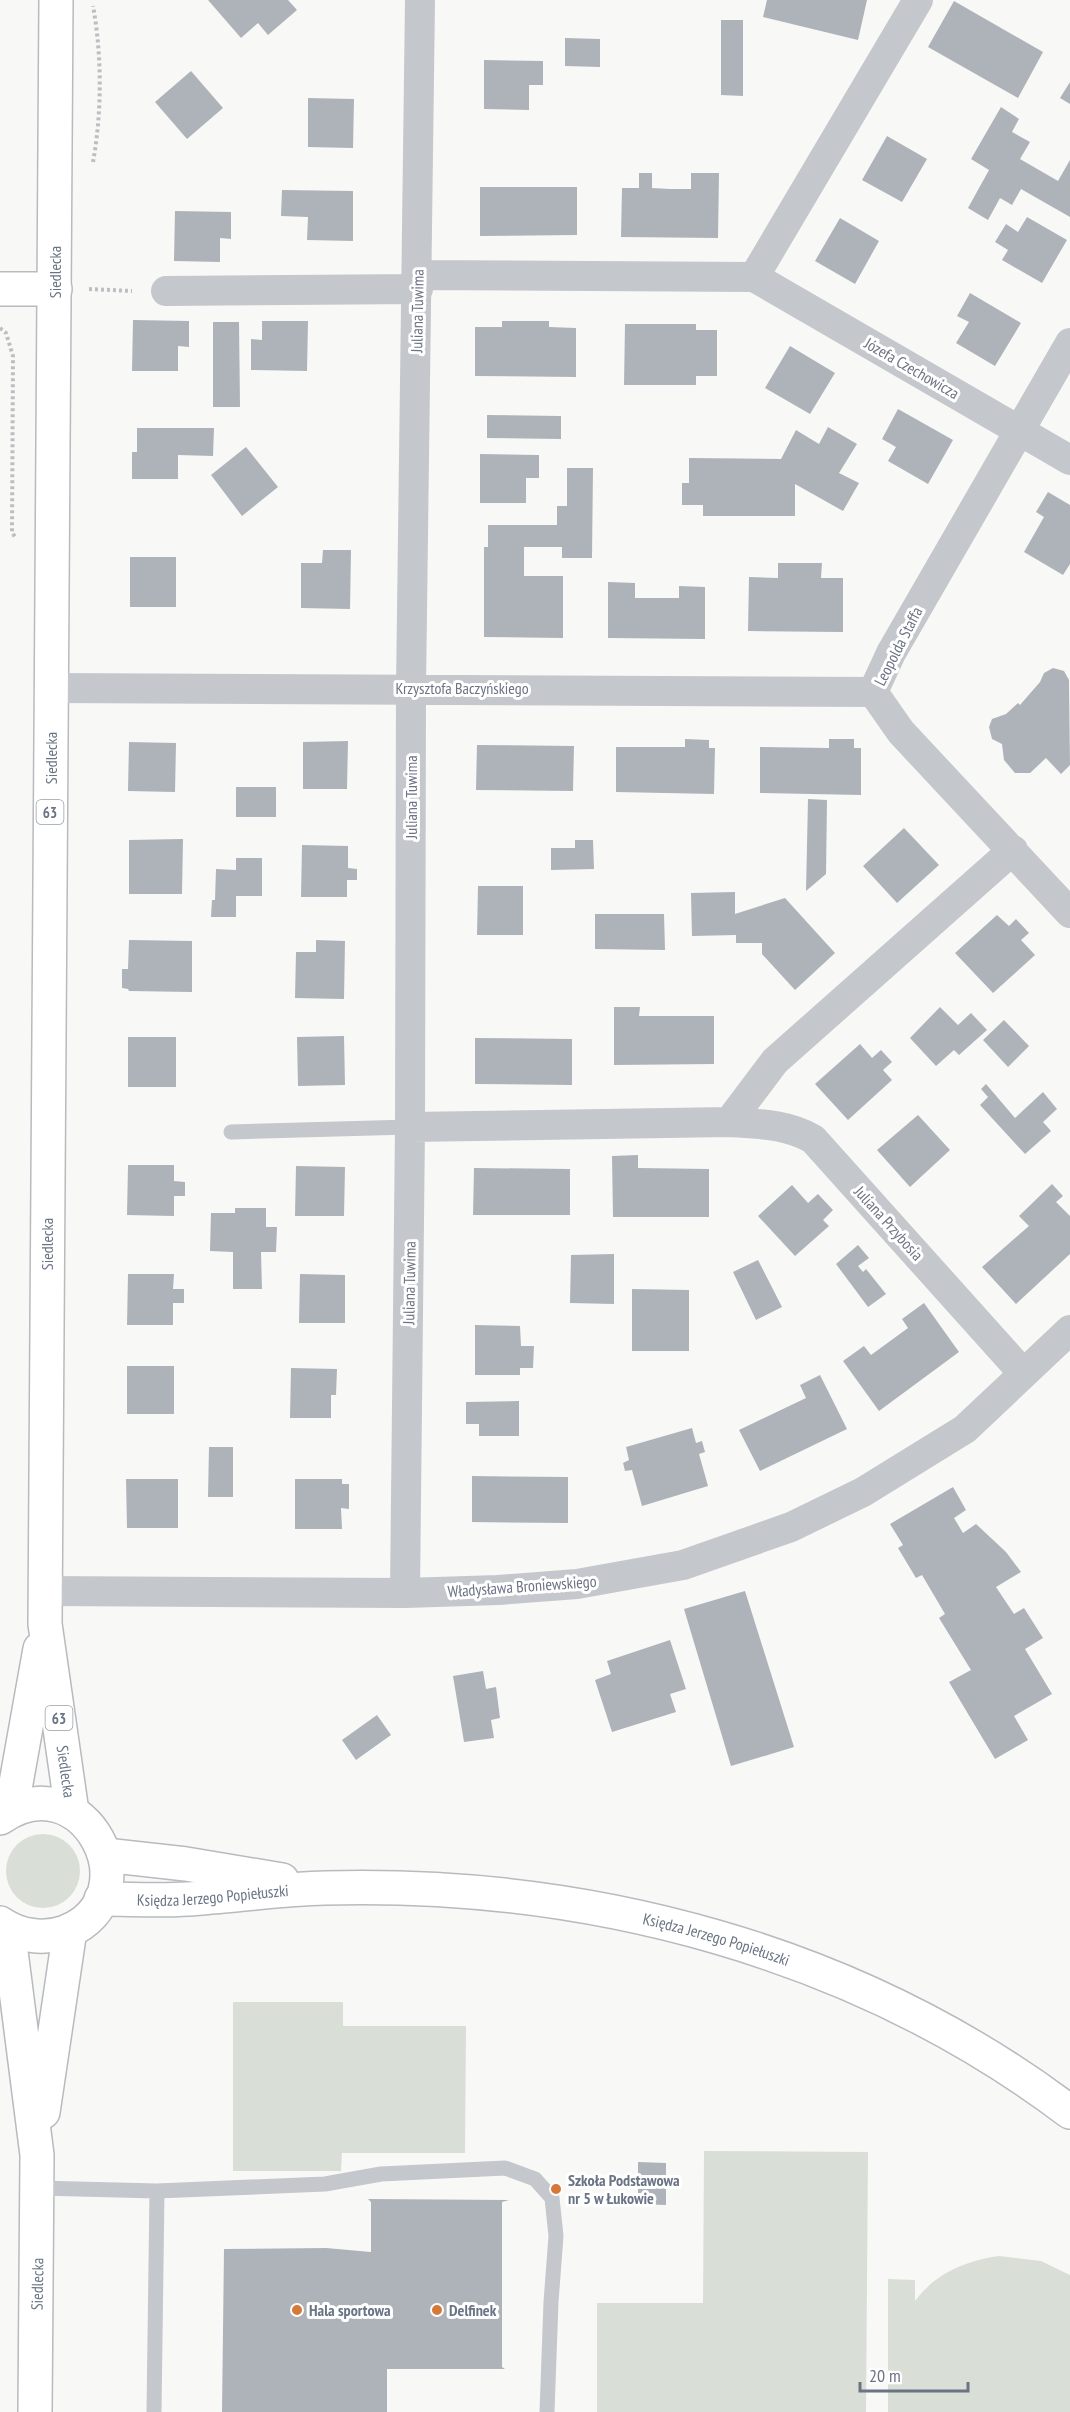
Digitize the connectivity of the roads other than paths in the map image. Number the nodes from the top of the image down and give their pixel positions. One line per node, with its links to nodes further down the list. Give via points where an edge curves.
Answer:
1 (56, 0): 7 (main road, Siedlecka / 63)
2 (420, 0): 5 (street, Juliana Tuwima)
3 (918, 0): 4 (street)
4 (754, 277): 5 (street, Józefa Czechowicza); 10 (street, Józefa Czechowicza)
5 (418, 282): 8 (street, Józefa Czechowicza); 13 (street, Juliana Tuwima)
6 (0, 289): 7 (main road)
7 (70, 289): 12 (main road, Siedlecka / 63)
8 (166, 291)
9 (1070, 343): 10 (street, Leopolda Staffa)
10 (1020, 430): 11 (street, Józefa Czechowicza); 14 (street, Leopolda Staffa, via 891,653)
11 (1070, 460)
12 (51, 688): 13 (street, Krzysztofa Baczyńskiego); 22 (main road, Siedlecka / 63)
13 (411, 688): 14 (street, Krzysztofa Baczyńskiego); 18 (street, Juliana Tuwima)
14 (873, 693): 15 (street, Leopolda Staffa, via 902,732)
15 (1013, 850): 16 (street, Leopolda Staffa); 17 (street, via 775,1061)
16 (1070, 913)
17 (729, 1122): 18 (street, Juliana Przybosia); 21 (street, Juliana Przybosia, via 772,1124 795,1129 813,1139)
18 (410, 1127): 19 (lane); 23 (street, Juliana Tuwima)
19 (231, 1132)
20 (1070, 1330): 21 (street, Władysława Broniewskiego)
21 (1023, 1373): 23 (street, Władysława Broniewskiego, via 965,1429 863,1492 791,1527 682,1565 577,1584)
22 (45, 1591): 23 (street, Władysława Broniewskiego); 24 (main road, Siedlecka / 63)
23 (405, 1593)
24 (45, 1624): 25 (main road, Siedlecka / 63); 26 (main road, Siedlecka / 63)
25 (72, 1812): 26 (main road, via 36,1804); 27 (main road, via 93,1830)
26 (6, 1814)
27 (105, 1855): 28 (main road, Księdza Jerzego Popiełuszki, via 186,1864); 29 (main road, via 106,1884)
28 (326, 1888): 29 (main road, Księdza Jerzego Popiełuszki, via 184,1899); 32 (main road, Księdza Jerzego Popiełuszki, via 461,1891 539,1898 612,1909 732,1940 904,2010 1010,2069)
29 (101, 1899): 31 (main road, via 88,1917)
30 (4, 1925): 31 (main road, via 20,1933 45,1937); 33 (main road, Siedlecka)
31 (70, 1930): 33 (main road, Siedlecka)
32 (1070, 2112)
33 (37, 2156): 34 (main road, Siedlecka)
34 (38, 2188): 35 (lane); 36 (main road, Siedlecka)
35 (157, 2191): 37 (lane); 38 (lane, via 325,2184 381,2174 505,2168 535,2179 552,2198 556,2236)
36 (35, 2412)
37 (154, 2412)
38 (547, 2412)

